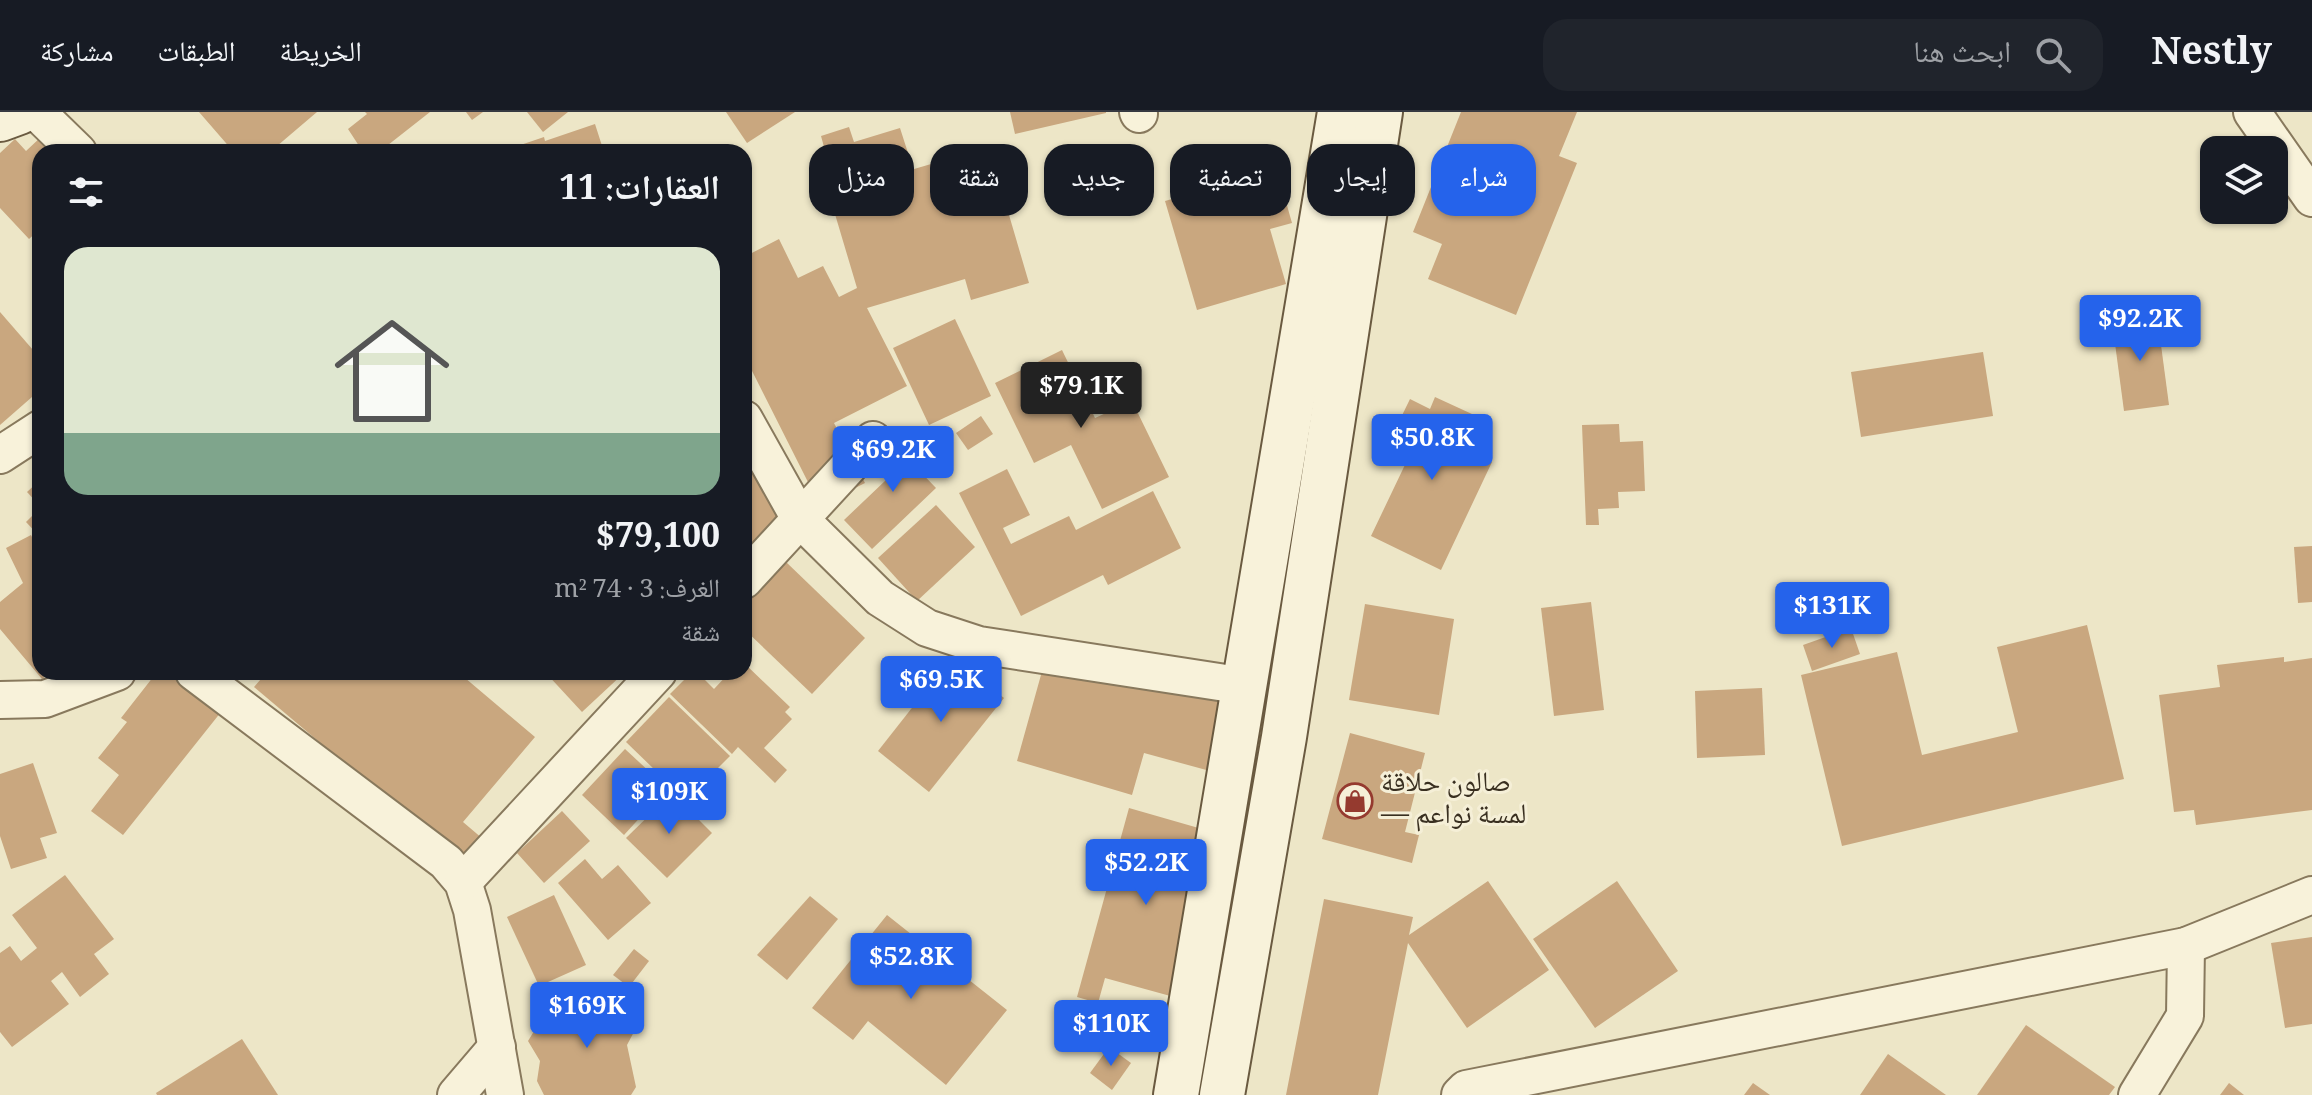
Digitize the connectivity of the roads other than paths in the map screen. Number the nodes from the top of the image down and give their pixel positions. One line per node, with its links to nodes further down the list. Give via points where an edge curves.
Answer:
1 (19, 112): 6 (street)
2 (37, 112): 7 (street)
3 (1340, 112): 18 (street)
4 (1380, 112): 27 (street, via 1284,737)
5 (2252, 112): 8 (street)
6 (0, 119)
7 (70, 144)
8 (2312, 198)
9 (752, 433): 13 (street)
10 (32, 434): 12 (street)
11 (873, 440): 13 (street)
12 (0, 455)
13 (800, 519): 14 (street); 18 (street, via 880,598 927,628 979,645)
14 (752, 571)
15 (96, 680): 19 (street, via 45,699)
16 (205, 680): 20 (street, via 446,862)
17 (651, 680): 20 (street)
18 (1245, 686): 26 (street)
19 (0, 700)
20 (463, 882): 23 (street)
21 (2312, 895): 22 (street)
22 (2186, 946): 28 (street, via 1466,1089); 29 (street, via 2185,1016)
23 (497, 1047): 24 (street); 25 (street)
24 (456, 1095)
25 (505, 1095)
26 (1176, 1095)
27 (1222, 1095)
28 (1460, 1095)
29 (2137, 1095)

